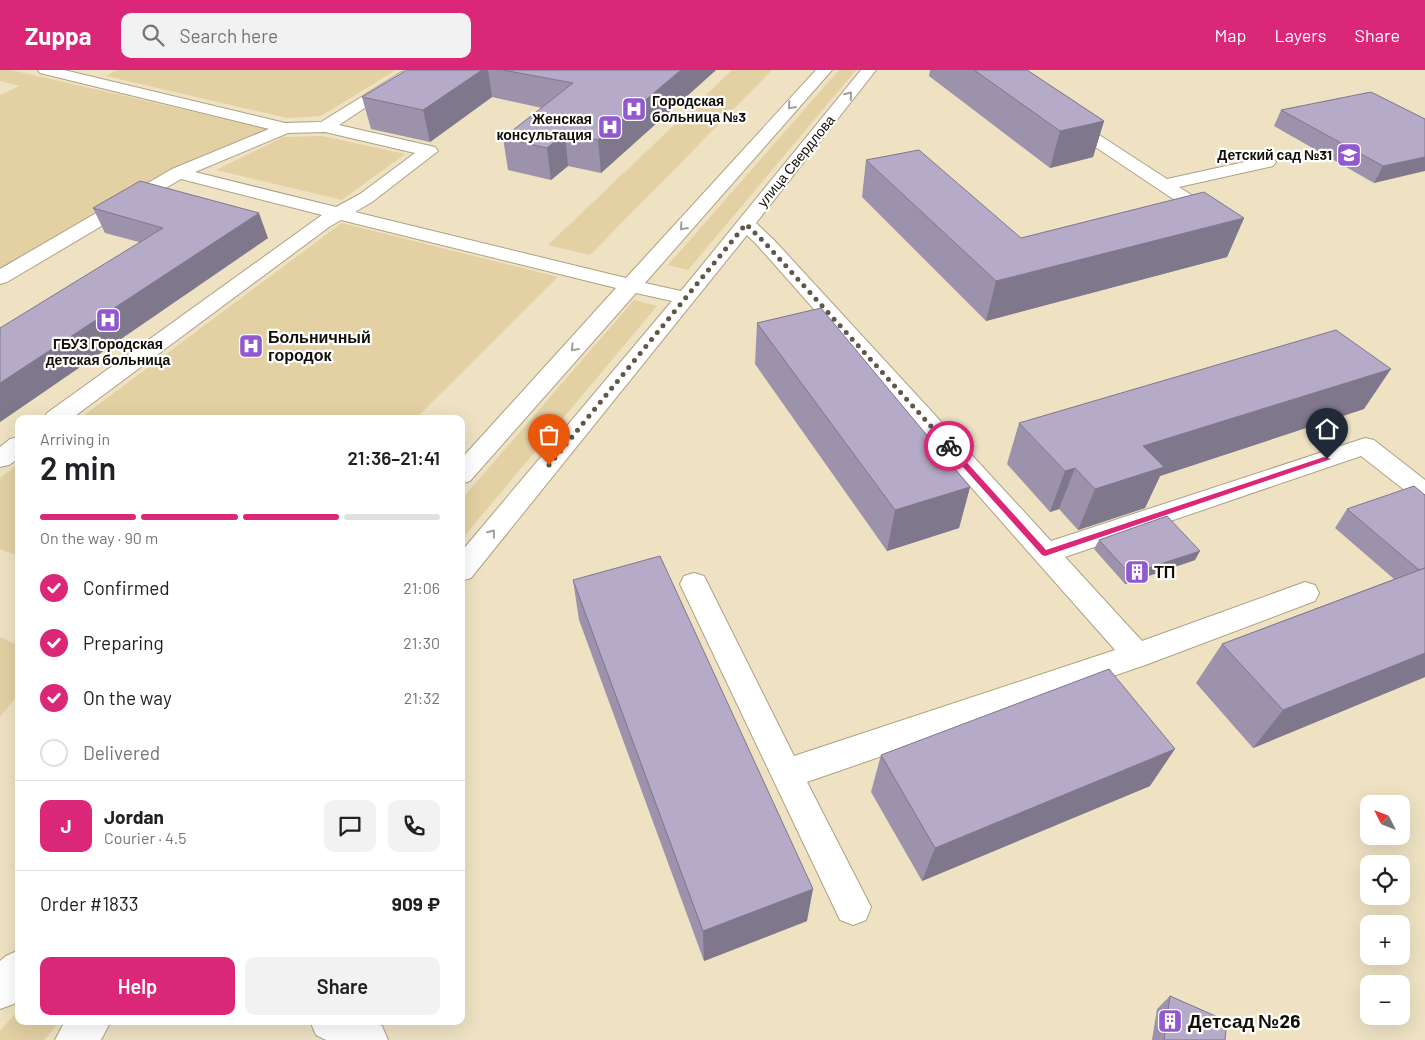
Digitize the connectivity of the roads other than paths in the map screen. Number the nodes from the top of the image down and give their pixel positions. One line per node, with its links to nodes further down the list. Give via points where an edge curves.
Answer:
1 (45, 70): 6 (street)
2 (100, 70): 6 (street)
3 (414, 70): 8 (street)
4 (824, 70): 17 (street, one-way to 17)
5 (869, 70): 15 (street, улица Свердлова, one-way to 5)
6 (81, 79): 9 (street)
7 (1055, 114): 12 (street)
8 (325, 127): 9 (street); 13 (street, via 429,151)
9 (285, 128): 11 (street)
10 (1267, 162): 12 (street)
11 (178, 173): 13 (street); 16 (street)
12 (1164, 184): 14 (street, via 1202,211)
13 (340, 214): 17 (street); 19 (street, via 322,223)
14 (1174, 218)
15 (746, 224): 18 (street, улица Свердлова); 24 (street)
16 (0, 278)
17 (631, 286): 18 (street); 22 (street, one-way to 22)
18 (686, 298): 25 (street, улица Свердлова, one-way to 18)
19 (60, 415)
20 (15, 448): 21 (street)
21 (0, 459)
22 (465, 471)
23 (1425, 493): 24 (street, via 1365,446)
24 (1045, 553): 28 (street)
25 (465, 566)
26 (694, 584): 29 (street)
27 (1305, 593): 28 (street)
28 (1137, 655): 29 (street)
29 (786, 774): 30 (street)
30 (853, 907)
31 (15, 973): 32 (street)
32 (0, 990)
33 (88, 1025): 35 (street)
34 (338, 1025): 36 (street)
35 (75, 1040)
36 (368, 1040)

